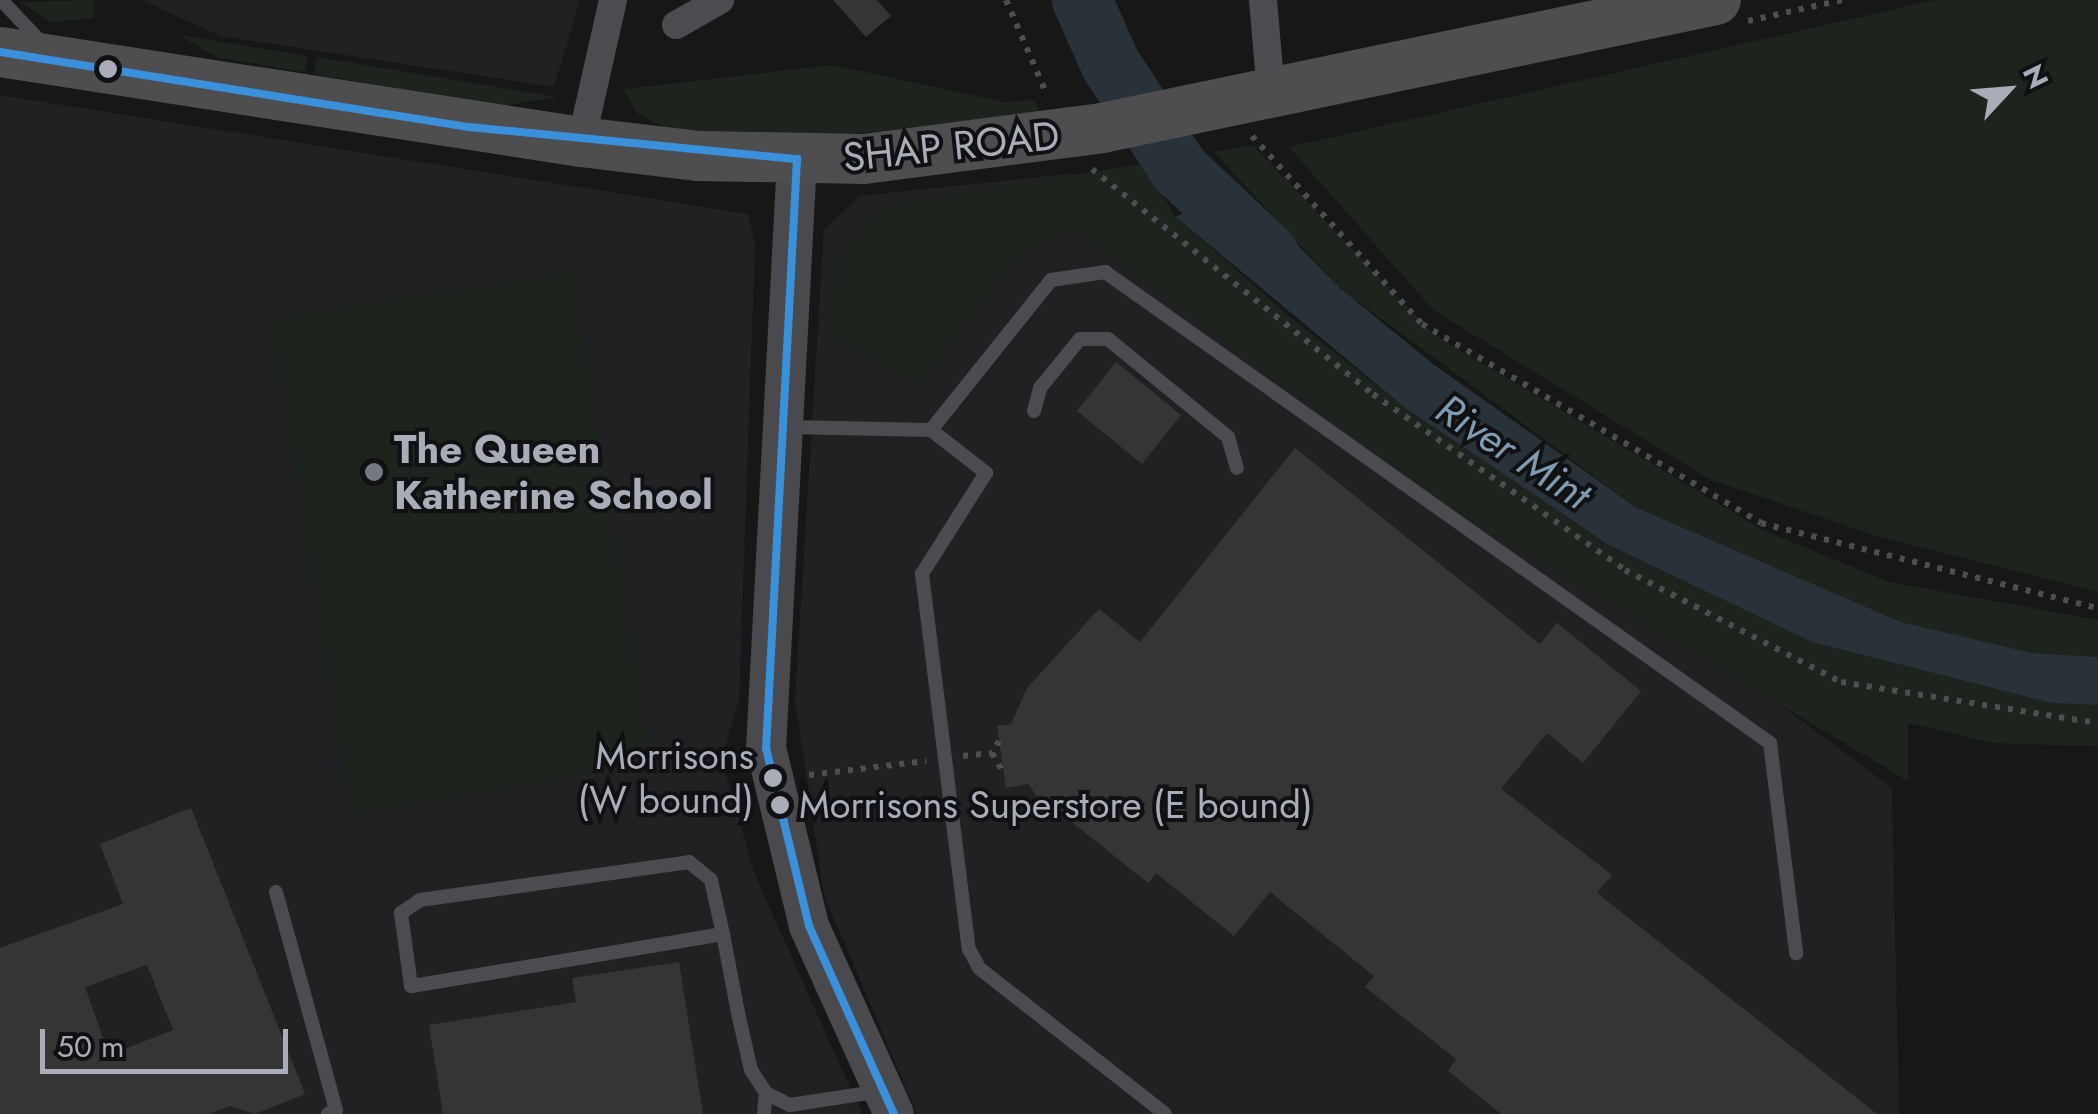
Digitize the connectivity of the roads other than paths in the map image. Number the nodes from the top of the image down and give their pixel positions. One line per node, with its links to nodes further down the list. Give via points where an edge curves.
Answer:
1 (1, 0): 8 (lane)
2 (613, 0): 10 (street)
3 (720, 0): 6 (street)
4 (1263, 0): 9 (street)
5 (1716, 0): 9 (highway, SHAP ROAD)
6 (676, 25)
7 (0, 52): 8 (highway, SHAP ROAD)
8 (57, 58): 10 (highway, SHAP ROAD)
9 (1271, 94): 11 (highway, SHAP ROAD, via 1186,112 1093,148)
10 (580, 142): 11 (highway, SHAP ROAD)
11 (797, 160): 13 (street)
12 (1034, 411): 15 (lane, via 1040,388 1080,340 1108,339 1228,437)
13 (778, 426): 14 (lane); 20 (street, via 771,780 809,926)
14 (930, 430): 18 (lane, via 1051,280 1105,272 1770,742); 23 (lane, via 986,472 922,574 969,949 979,968)
15 (1238, 468)
16 (276, 892): 21 (lane, via 336,1110)
17 (723, 934): 17 (lane, via 710,880 688,862 420,900 401,913 411,986); 19 (lane, via 752,1070)
18 (1796, 953)
19 (766, 1093): 20 (lane, via 790,1105); 22 (lane)
20 (889, 1103)
21 (328, 1114)
22 (764, 1114)
23 (1165, 1114)

